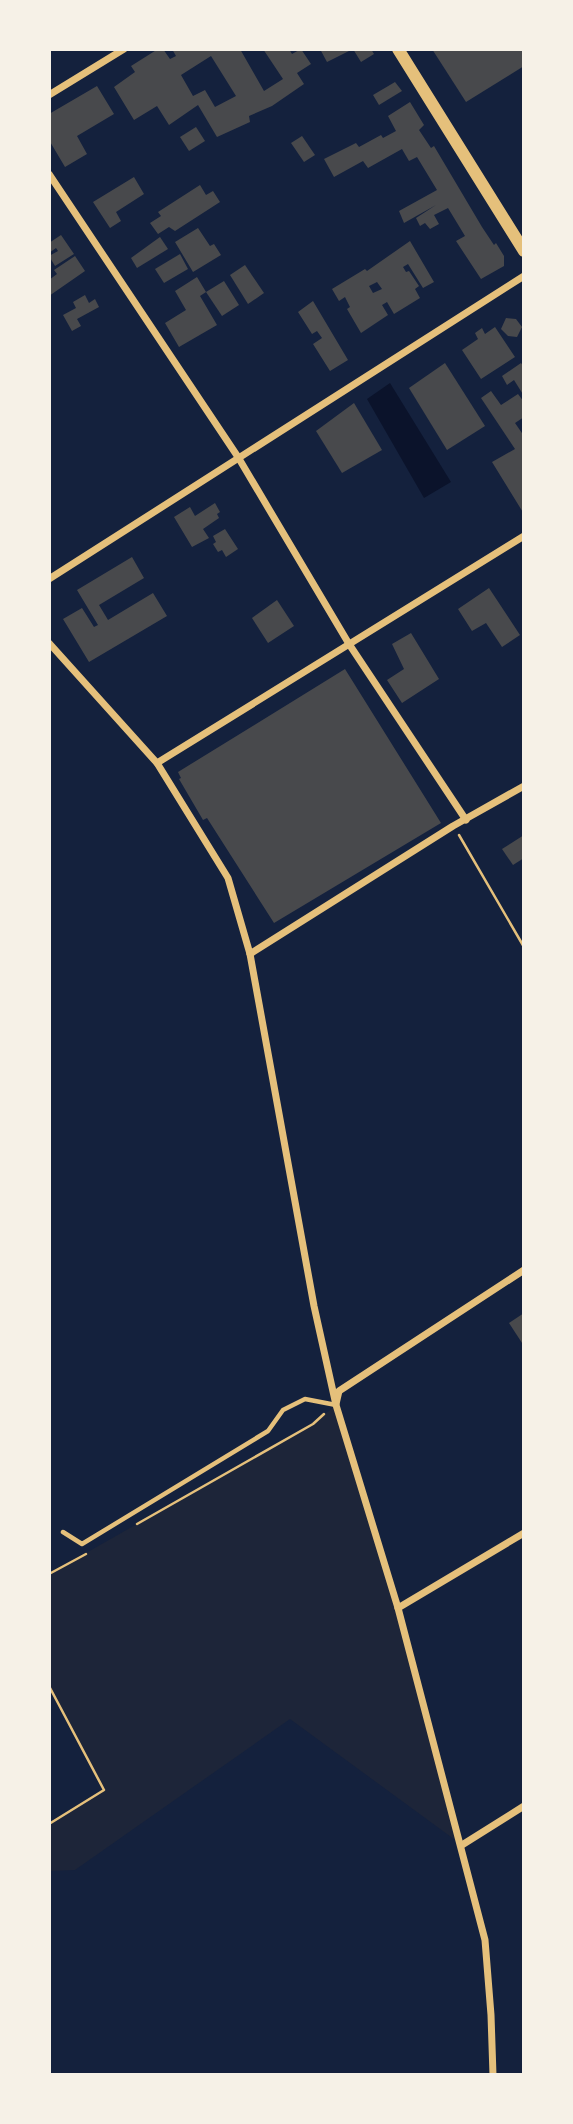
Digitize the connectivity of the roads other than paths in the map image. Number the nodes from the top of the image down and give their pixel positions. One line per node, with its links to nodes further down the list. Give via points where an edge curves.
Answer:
1 (124, 49): 3 (street)
2 (398, 49): 5 (main road)
3 (49, 95)
4 (49, 174): 7 (street)
5 (524, 251)
6 (524, 276): 7 (street)
7 (238, 457): 9 (street); 11 (street)
8 (524, 536): 11 (street)
9 (49, 579)
10 (49, 643): 12 (street)
11 (349, 644): 12 (street); 14 (street)
12 (158, 763): 15 (street, via 228,878)
13 (524, 786): 14 (street)
14 (466, 820): 15 (street)
15 (250, 954): 17 (street)
16 (524, 1270): 17 (street, via 339,1391)
17 (335, 1405): 18 (lane, via 304,1399 283,1410 268,1431 82,1544); 20 (street)
18 (63, 1532)
19 (524, 1533): 20 (street)
20 (398, 1608): 22 (street)
21 (524, 1807): 22 (street)
22 (462, 1845): 23 (street, via 485,1941)
23 (493, 2075)

